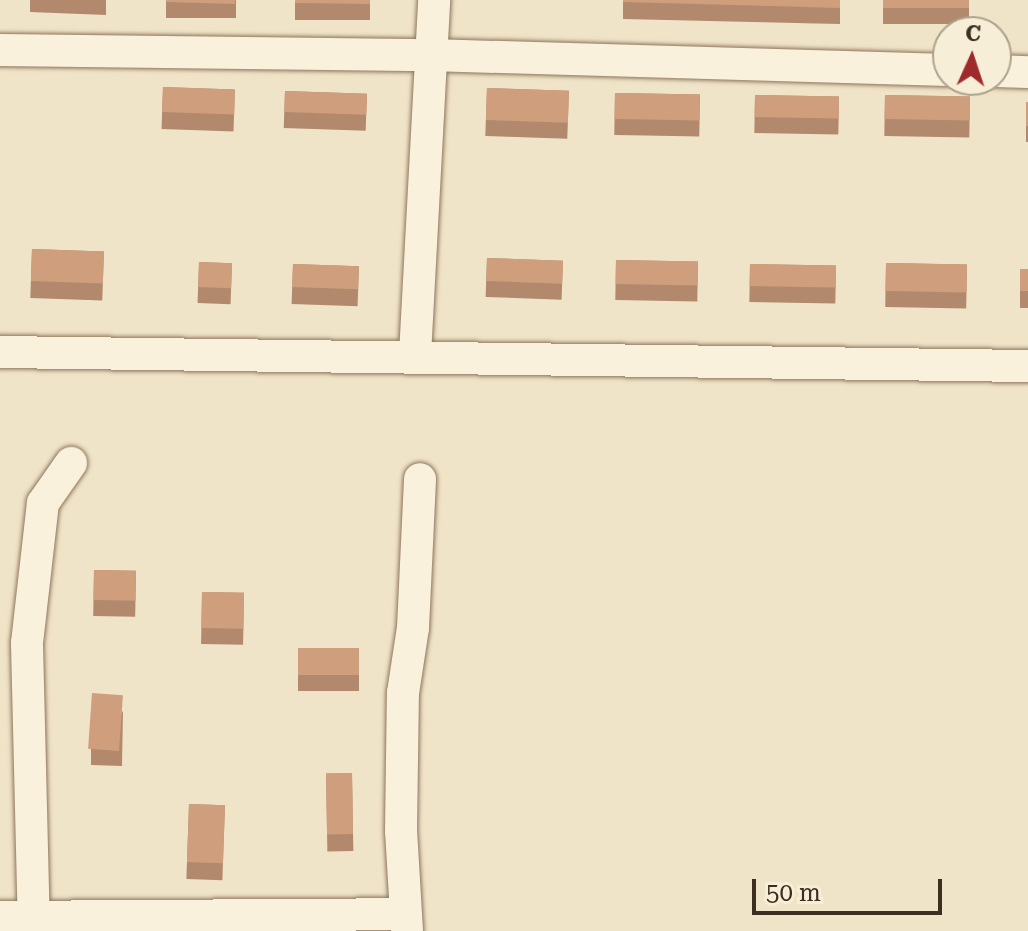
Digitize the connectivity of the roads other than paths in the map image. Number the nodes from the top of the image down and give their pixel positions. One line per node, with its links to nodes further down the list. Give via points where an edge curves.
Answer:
1 (434, 0): 3 (street)
2 (0, 50): 3 (street)
3 (430, 55): 4 (street); 6 (street)
4 (932, 70)
5 (0, 352): 6 (street)
6 (415, 355): 7 (street)
7 (1028, 366)
8 (71, 463): 12 (street, via 43,503 27,643)
9 (420, 479): 11 (street, via 413,628 403,693)
10 (0, 917): 12 (street)
11 (406, 922): 12 (street)
12 (34, 924)

